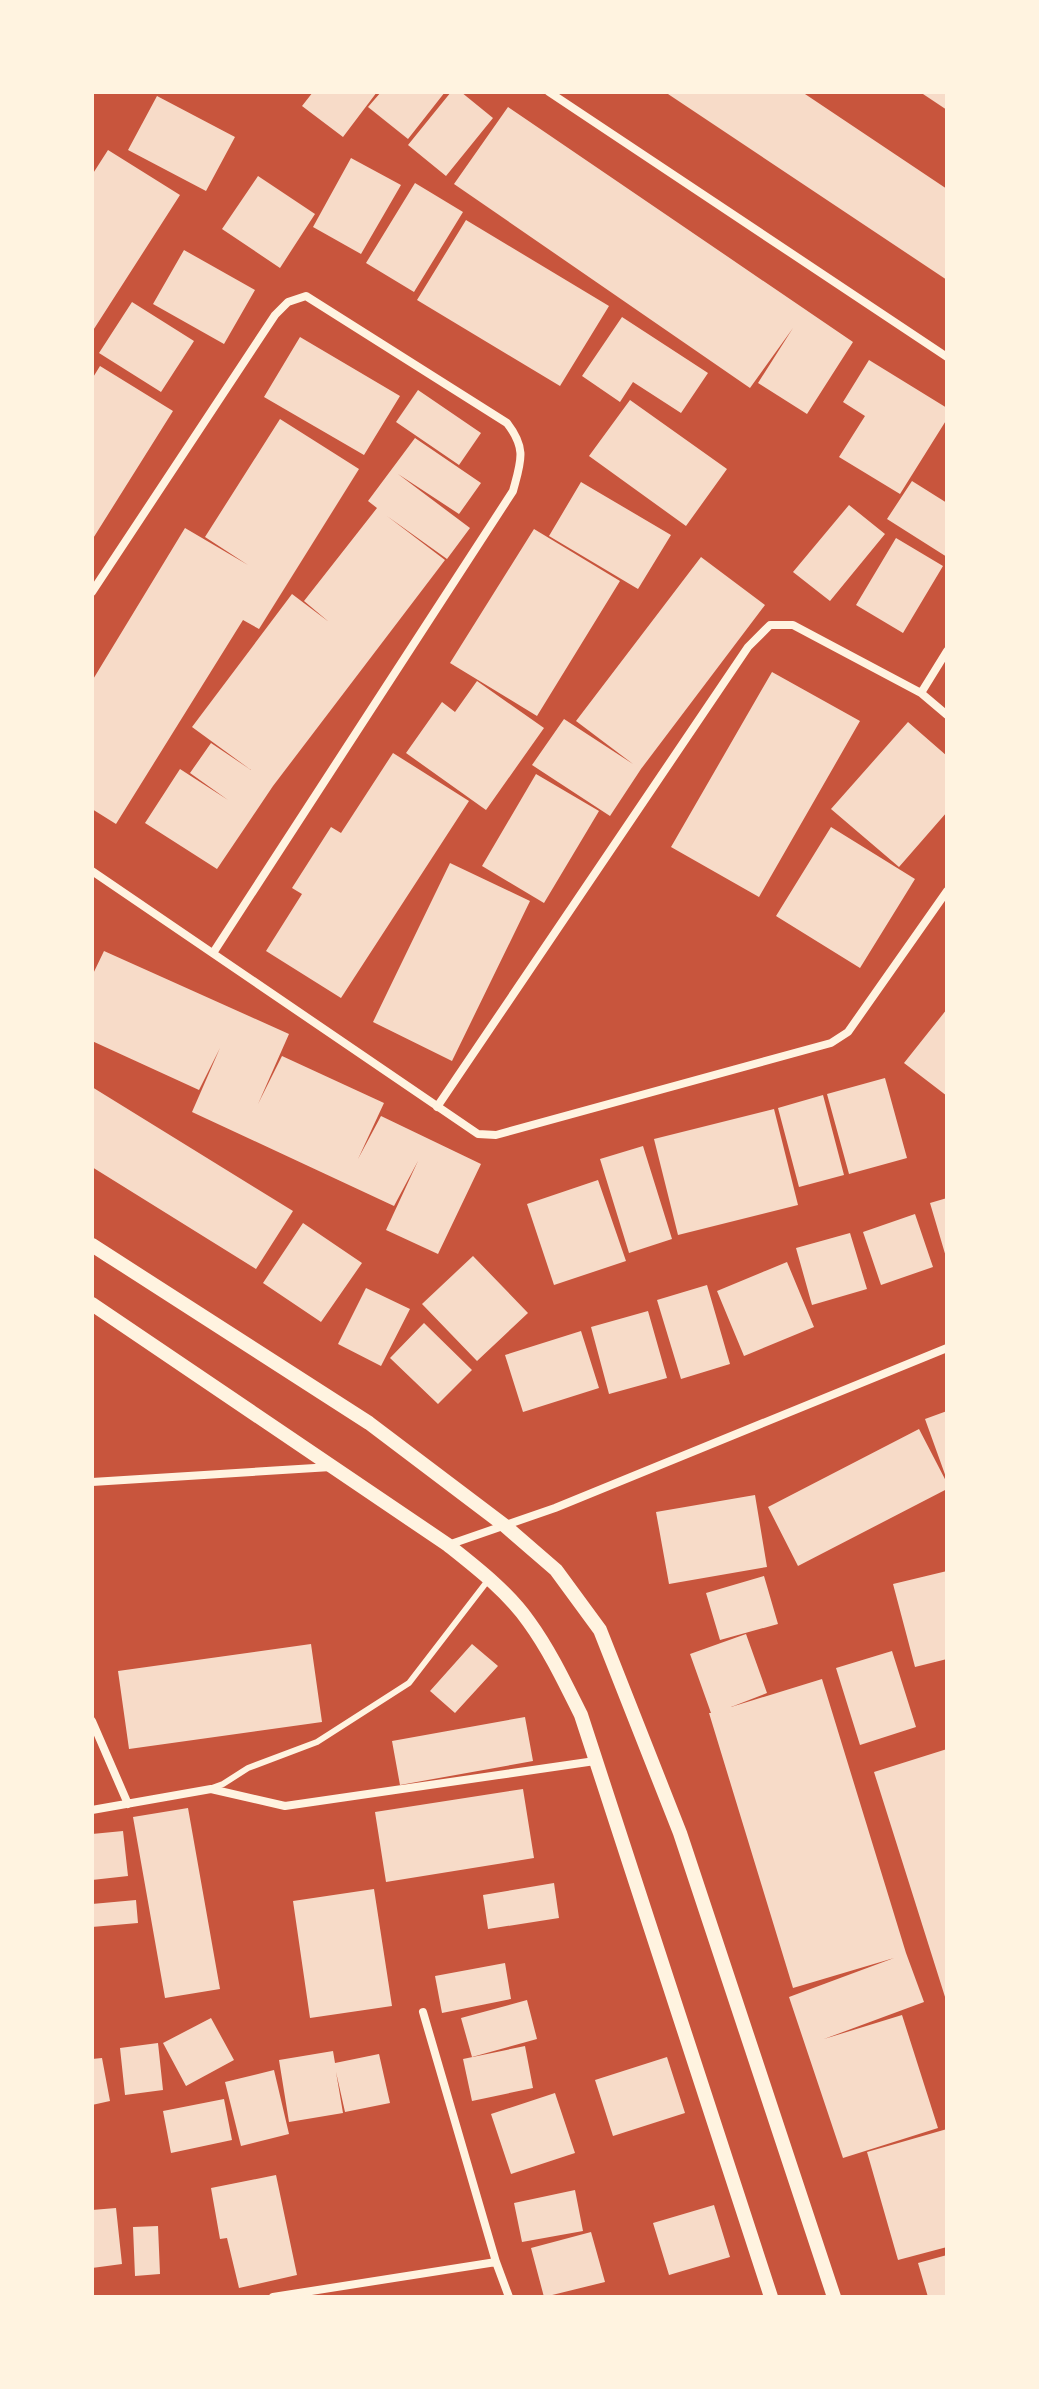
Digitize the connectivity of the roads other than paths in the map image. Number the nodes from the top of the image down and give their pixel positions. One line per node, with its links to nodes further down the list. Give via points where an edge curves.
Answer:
1 (549, 92): 2 (street)
2 (947, 357)
3 (92, 592): 9 (street, via 288,302 306,296 507,423 518,437 523,456 513,491)
4 (947, 651): 5 (street)
5 (921, 693): 6 (street); 10 (street, via 793,625 770,625 748,647)
6 (947, 715)
7 (93, 873): 9 (street)
8 (947, 891): 10 (street, via 848,1032 831,1043 496,1135 478,1134)
9 (213, 953): 10 (street)
10 (437, 1107)
11 (92, 1245): 16 (street, via 369,1423)
12 (92, 1304): 14 (street)
13 (947, 1348): 16 (street)
14 (336, 1467): 15 (street); 17 (street)
15 (92, 1482)
16 (504, 1525): 17 (street); 29 (street, via 556,1570 600,1630 680,1833)
17 (448, 1545): 18 (street)
18 (489, 1579): 20 (street, via 527,1620 556,1664 581,1715); 21 (lane, via 409,1683 317,1742 248,1768)
19 (92, 1721): 22 (street)
20 (595, 1761): 21 (street, via 285,1806); 28 (street)
21 (211, 1789): 22 (street)
22 (128, 1804): 23 (street)
23 (92, 1810)
24 (423, 2012): 25 (street)
25 (496, 2262): 26 (street); 27 (street)
26 (273, 2297)
27 (509, 2297)
28 (771, 2297)
29 (834, 2297)

